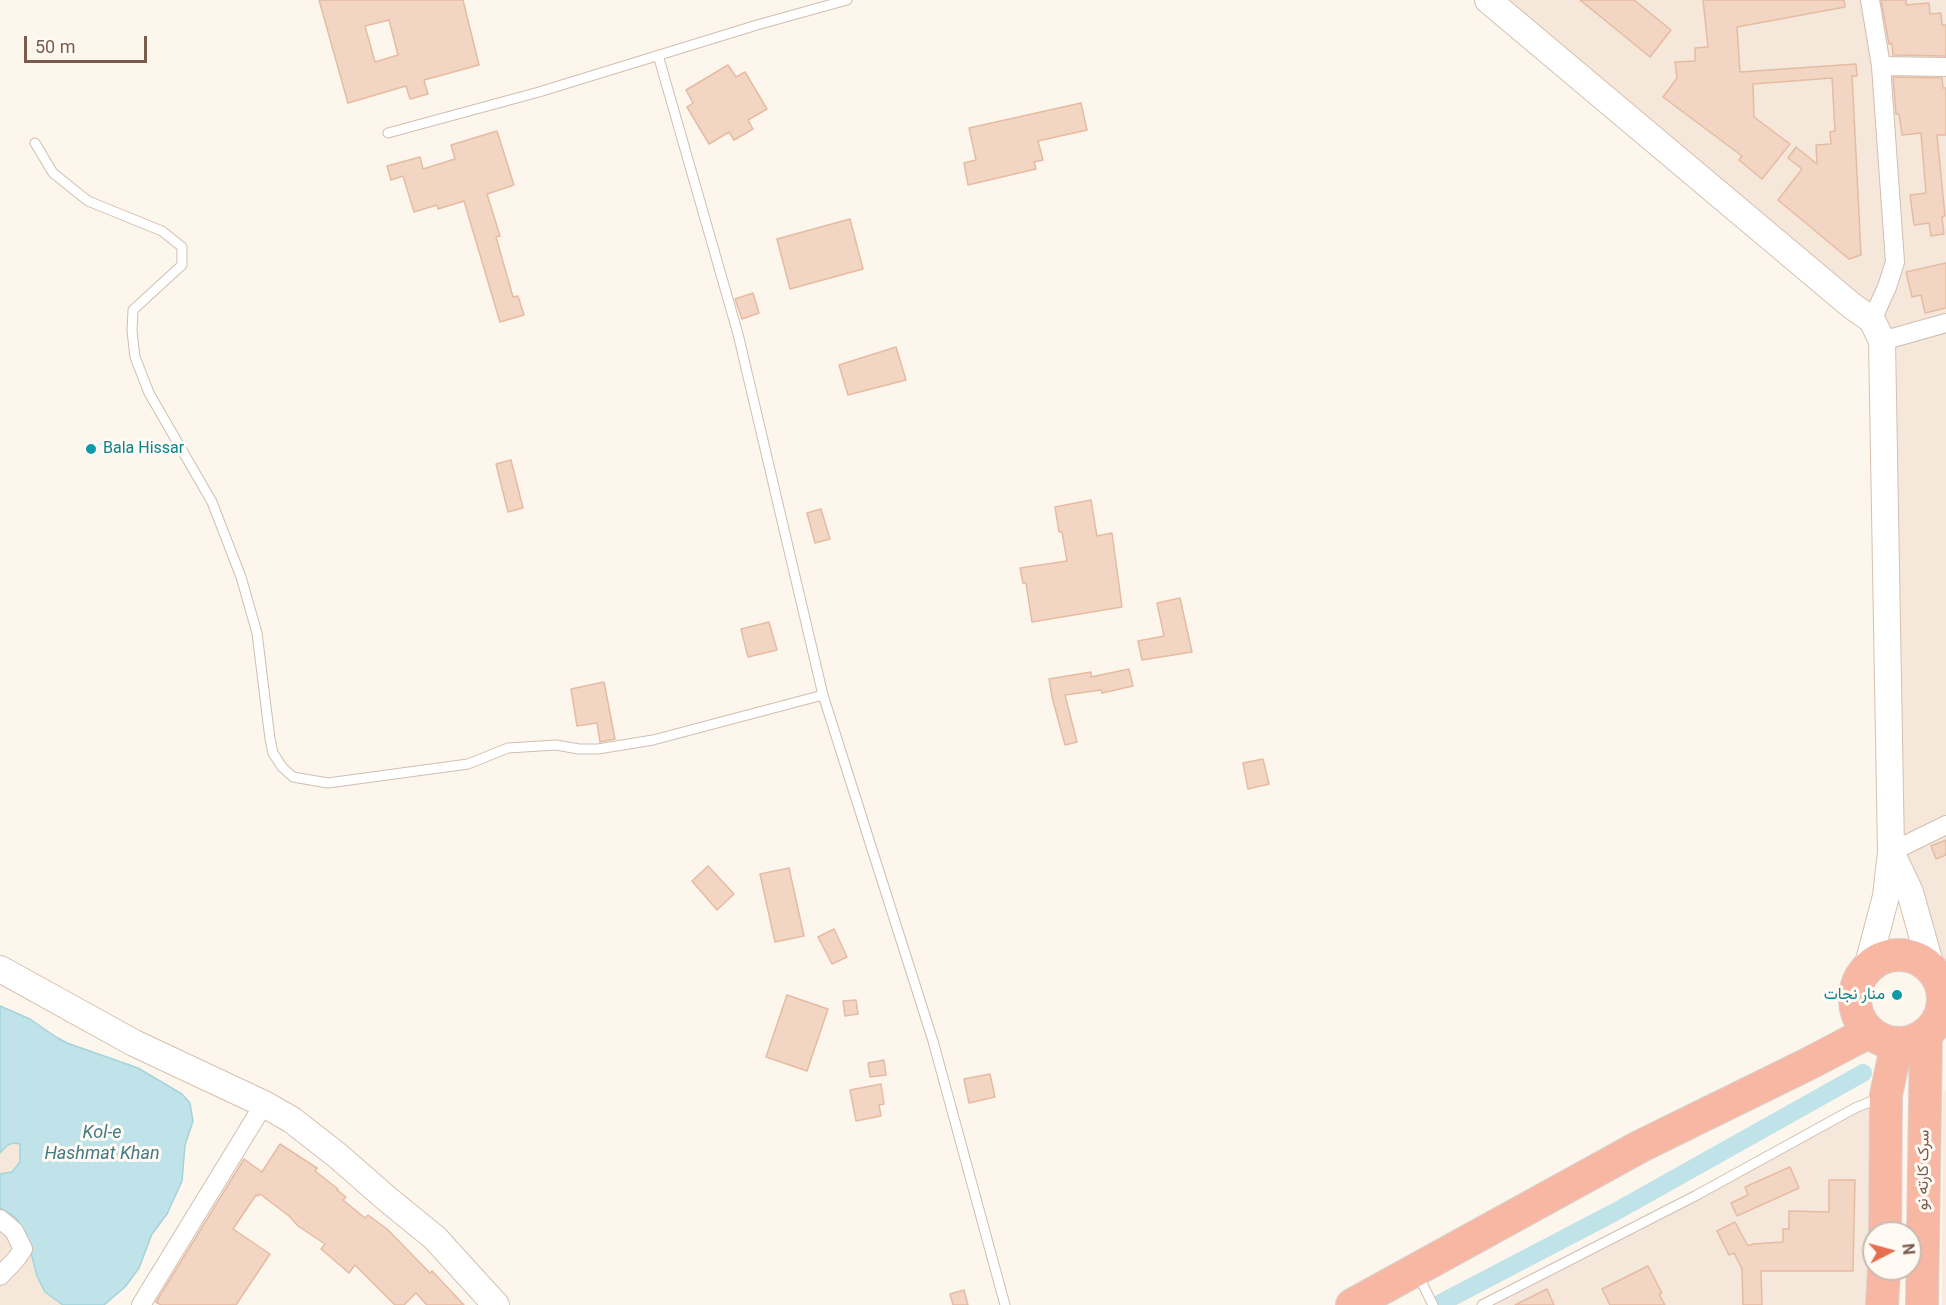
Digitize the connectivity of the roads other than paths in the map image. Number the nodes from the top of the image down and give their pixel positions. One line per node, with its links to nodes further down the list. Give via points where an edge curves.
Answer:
1 (847, 0): 4 (lane)
2 (1488, 0): 10 (main road)
3 (1870, 0): 5 (street)
4 (658, 55): 7 (lane); 11 (lane, via 738,334)
5 (1881, 66): 6 (street); 10 (street, via 1895,262)
6 (1946, 67)
7 (388, 134)
8 (35, 143): 11 (lane, via 53,172 88,201 162,231 182,247 182,265 133,310 135,357 149,393 212,502 241,578 257,633 273,753 292,777 328,783 468,765 507,748 598,748 653,740)
9 (1946, 323): 10 (street)
10 (1877, 331): 13 (main road)
11 (824, 695): 29 (lane, via 933,1041)
12 (1946, 825): 13 (street)
13 (1891, 852): 14 (main road, via 1886,896); 16 (main road, via 1910,892)
14 (1867, 968): 16 (highway, via 1878,959 1906,954); 18 (highway, via 1855,993)
15 (0, 969): 20 (main road, via 134,1043)
16 (1937, 969): 17 (highway)
17 (1944, 1007): 18 (highway, via 1936,1024)
18 (1887, 1029): 19 (highway); 23 (highway, via 1641,1146); 33 (highway, سرک کارته نو)
19 (1886, 1095): 22 (highway); 31 (lane)
20 (264, 1104): 27 (street); 28 (main road, via 338,1155 435,1239)
21 (0, 1219): 24 (street, via 14,1231 23,1249)
22 (1885, 1221)
23 (1416, 1270): 26 (lane); 30 (highway)
24 (0, 1276)
25 (1883, 1281): 32 (highway)
26 (1432, 1302)
27 (141, 1305)
28 (496, 1305)
29 (1005, 1305)
30 (1352, 1305)
31 (1482, 1305)
32 (1882, 1305)
33 (1922, 1305)

